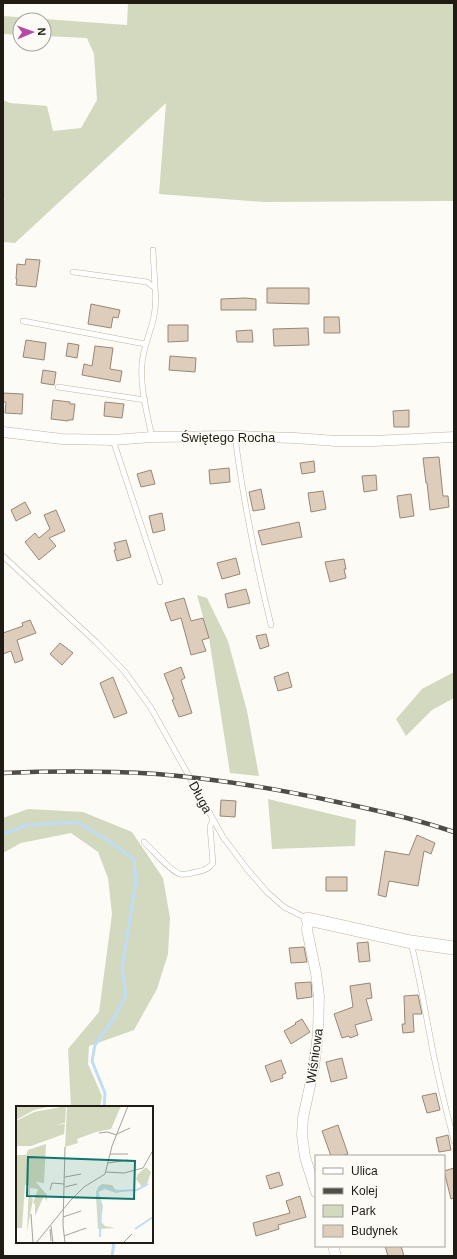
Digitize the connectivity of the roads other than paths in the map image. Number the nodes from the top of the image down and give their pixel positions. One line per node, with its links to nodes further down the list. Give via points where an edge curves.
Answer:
1 (154, 250): 3 (lane)
2 (73, 272): 3 (lane, via 146,282)
3 (155, 288): 5 (lane, via 154,316)
4 (23, 321): 5 (lane)
5 (145, 344): 7 (lane, via 142,383)
6 (58, 387): 7 (lane)
7 (145, 400): 10 (lane)
8 (3, 432): 12 (street, Świętego Rocha, via 50,438)
9 (235, 436): 10 (street, Świętego Rocha); 11 (street, Świętego Rocha, via 367,441); 15 (lane, via 256,557)
10 (152, 437): 12 (street, Świętego Rocha)
11 (454, 438)
12 (113, 440): 14 (lane)
13 (3, 556): 16 (lane, Długa, via 125,672 151,708)
14 (160, 582)
15 (271, 625)
16 (213, 819): 17 (lane, via 210,826 213,863 209,868 199,872 180,874); 18 (lane, Długa, via 222,837 267,892 284,907)
17 (144, 842)
18 (308, 919): 19 (street, Długa); 22 (street, Wiśniowa, via 307,930 319,996 318,1033 302,1135 305,1157)
19 (411, 942): 20 (street, Długa); 21 (lane, via 439,1082)
20 (454, 948)
21 (454, 1140)
22 (315, 1189)

